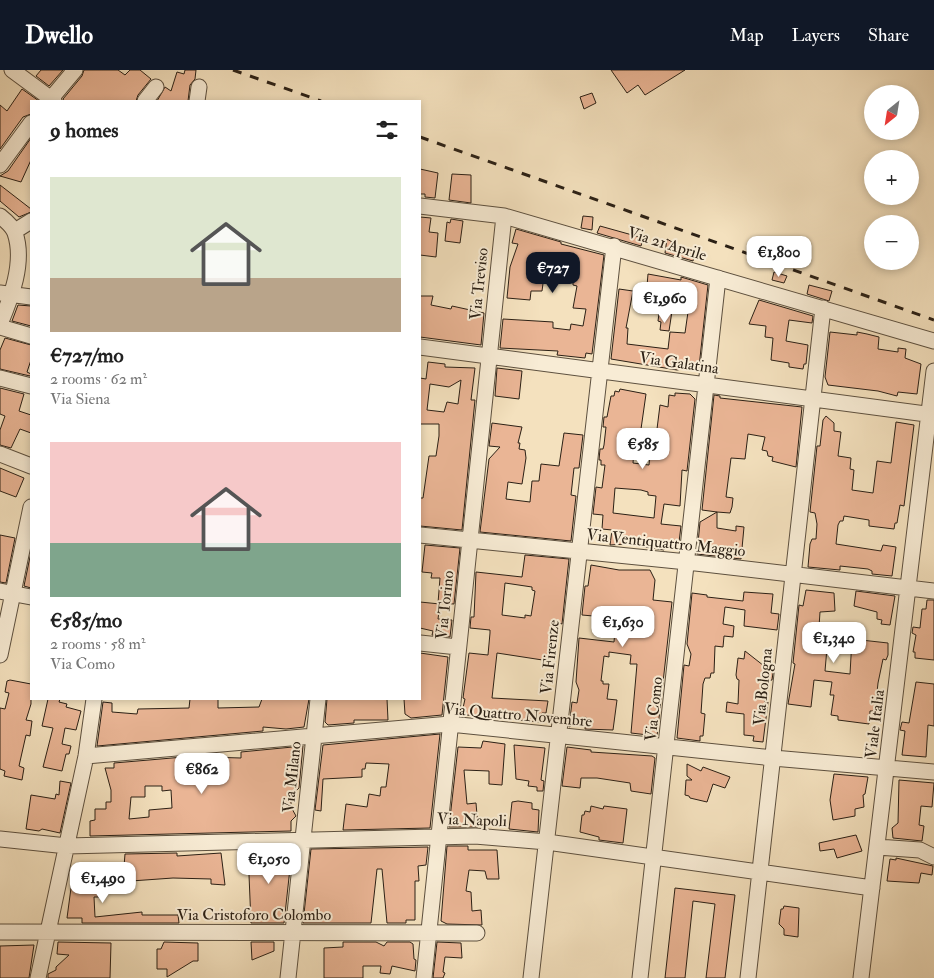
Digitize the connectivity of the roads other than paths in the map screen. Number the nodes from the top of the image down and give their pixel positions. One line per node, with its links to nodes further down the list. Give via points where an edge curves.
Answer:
1 (12, 70): 4 (street)
2 (75, 70): 4 (street)
3 (156, 87): 5 (street)
4 (51, 100)
5 (146, 100)
6 (30, 124): 7 (street)
7 (0, 165)
8 (421, 206): 10 (street, Via 21 Aprile)
9 (0, 216): 12 (street)
10 (504, 216): 13 (street, Via 21 Aprile); 22 (street, Via Treviso)
11 (30, 222): 12 (street)
12 (15, 231): 15 (street, via 17,257)
13 (614, 246): 14 (street, Via 21 Aprile); 23 (street, Via Firenze)
14 (718, 278): 17 (street, Via 21 Aprile); 26 (street, Via Como)
15 (6, 294): 16 (street); 18 (street)
16 (30, 297)
17 (823, 308): 20 (street, Via 21 Aprile); 28 (street, Via Bologna)
18 (0, 325): 19 (street)
19 (30, 336)
20 (934, 341)
21 (421, 347): 22 (street, Via Galatina)
22 (490, 355): 23 (street, Via Galatina); 34 (street, Via Torino)
23 (600, 370): 26 (street, Via Galatina); 35 (street, Via Firenze)
24 (934, 371): 29 (street, Viale Italia)
25 (0, 378): 27 (street)
26 (706, 384): 28 (street, Via Galatina); 36 (street, Via Como)
27 (30, 386)
28 (813, 400): 29 (street, Via Galatina); 37 (street, Via Bologna)
29 (932, 414): 38 (street, Viale Italia)
30 (0, 454): 31 (street)
31 (30, 466)
32 (30, 511): 40 (street)
33 (421, 535): 34 (street, Via Ventiquattro Maggio)
34 (469, 540): 35 (street, Via Ventiquattro Maggio); 43 (street, Via Torino)
35 (580, 551): 36 (street, Via Ventiquattro Maggio); 49 (street, Via Firenze)
36 (687, 562): 37 (street, Via Ventiquattro Maggio); 50 (street, Via Como)
37 (793, 576): 38 (street, Via Ventiquattro Maggio); 52 (street, Via Bologna)
38 (909, 588): 39 (street, Via Ventiquattro Maggio); 53 (street, Viale Italia)
39 (934, 591)
40 (7, 592): 41 (street); 44 (street)
41 (30, 597)
42 (421, 643): 43 (street)
43 (458, 647): 47 (street, Via Torino)
44 (0, 655)
45 (94, 700): 51 (street)
46 (318, 700): 48 (street, Via Milano)
47 (450, 724): 48 (street, Via Quattro Novembre); 49 (street, Via Quattro Novembre); 55 (street, Via Torino)
48 (314, 735): 51 (street, Via Quattro Novembre); 57 (street, Via Milano)
49 (559, 736): 50 (street, Via Quattro Novembre); 58 (street, Via Firenze)
50 (668, 746): 52 (street, Via Quattro Novembre); 62 (street, Via Como)
51 (86, 756): 59 (street)
52 (773, 758): 53 (street, Via Quattro Novembre); 63 (street, Via Bologna)
53 (887, 768): 54 (street, Via Quattro Novembre); 60 (street, Viale Italia)
54 (934, 772)
55 (438, 836): 57 (street, Via Napoli); 58 (street, Via Napoli); 67 (street, Via Torino)
56 (0, 839): 59 (street, Via Napoli)
57 (303, 840): 59 (street, Via Napoli); 69 (street, Via Milano)
58 (547, 842): 62 (street, Via Napoli); 73 (street, Via Firenze)
59 (67, 846): 65 (street)
60 (877, 847): 61 (street, via 920,850); 64 (street, Viale Italia)
61 (934, 857)
62 (655, 858): 63 (street, Via Napoli); 74 (street, Via Como)
63 (760, 872): 64 (street, Via Napoli); 75 (street, Via Bologna)
64 (872, 888): 76 (street, Viale Italia)
65 (49, 931): 66 (street, Via Cristoforo Colombo); 69 (street, Via Cristoforo Colombo); 70 (street)
66 (0, 932)
67 (428, 933): 68 (street, Via Cristoforo Colombo); 69 (street, Via Cristoforo Colombo); 72 (street, Via Torino)
68 (477, 933)
69 (293, 934): 71 (street, Via Milano)
70 (38, 978)
71 (288, 978)
72 (424, 978)
73 (531, 978)
74 (640, 978)
75 (748, 978)
76 (861, 978)

